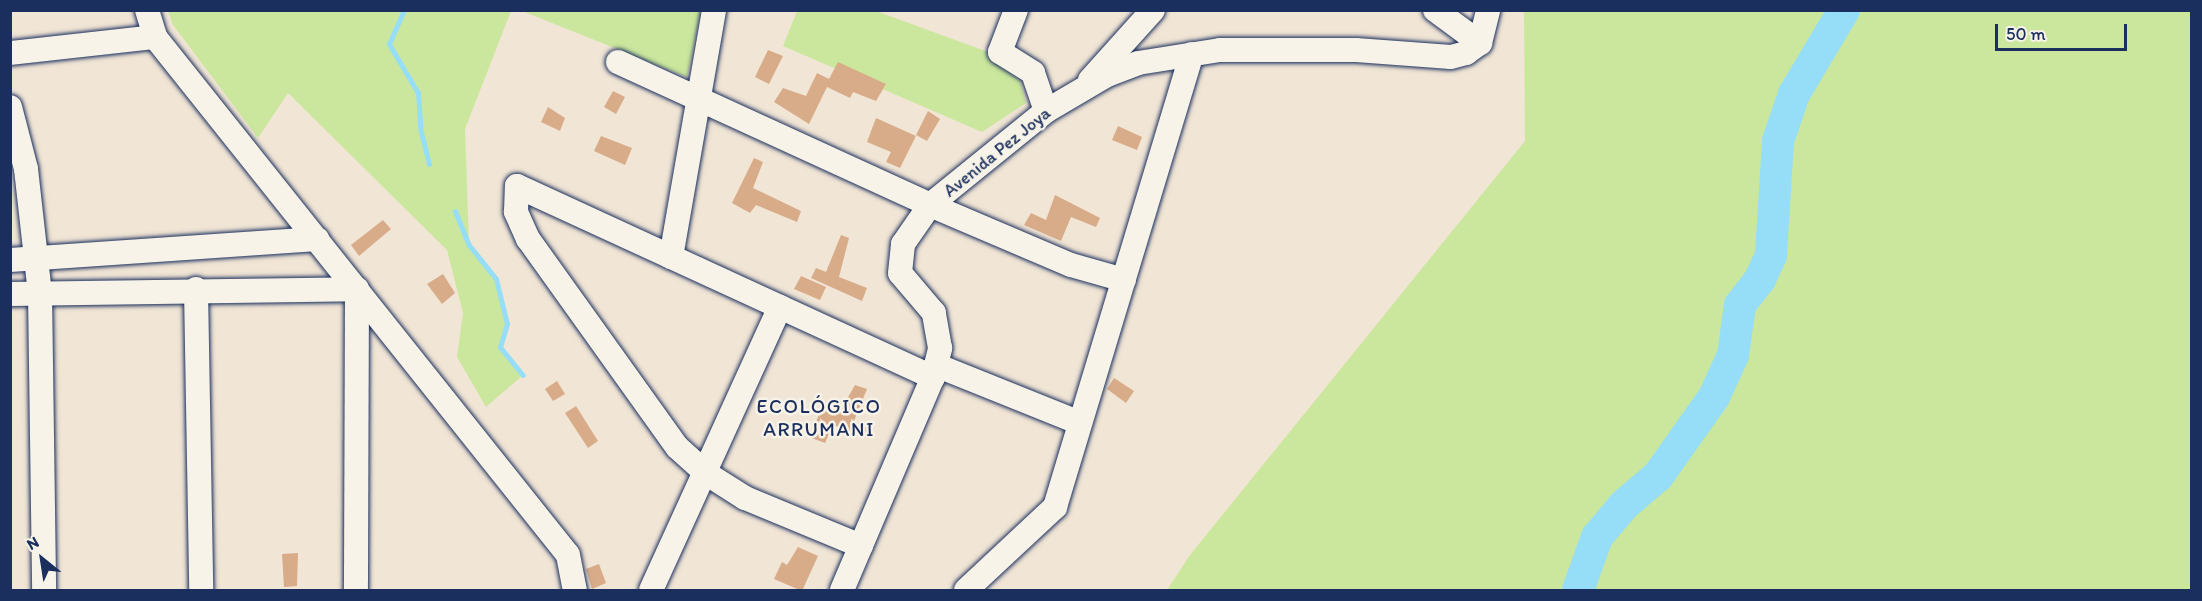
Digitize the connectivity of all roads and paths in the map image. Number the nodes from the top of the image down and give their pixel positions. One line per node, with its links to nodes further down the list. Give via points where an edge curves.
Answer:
1 (147, 10): 7 (street)
2 (714, 10): 13 (street)
3 (1016, 10): 15 (street, via 1000,52 1033,73)
4 (1153, 10): 12 (street)
5 (1435, 10): 8 (street)
6 (1488, 10): 8 (street)
7 (155, 37): 9 (street); 17 (street)
8 (1480, 43): 10 (street, Avenida Pez Joya, via 1451,57 1356,50)
9 (10, 53)
10 (1192, 54): 12 (street, Avenida Pez Joya, via 1138,63); 21 (street)
11 (618, 62): 13 (street)
12 (1081, 89): 15 (street, Avenida Pez Joya)
13 (700, 100): 16 (street); 18 (street)
14 (10, 107): 19 (street, via 26,169)
15 (1047, 111): 16 (street, Avenida Pez Joya)
16 (930, 205): 21 (street, via 1071,265); 27 (street, Avenida Pez Joya, via 903,244 900,273 934,313 940,348)
17 (317, 239): 19 (street); 23 (street)
18 (671, 257): 26 (street); 29 (street, via 517,186 516,212 528,239 648,411)
19 (37, 258): 20 (street); 24 (street)
20 (10, 260)
21 (1124, 280): 28 (street)
22 (196, 289): 23 (street); 24 (street); 32 (street)
23 (357, 289): 33 (street); 34 (street, via 568,555)
24 (40, 293): 25 (street); 31 (street)
25 (10, 294)
26 (780, 307): 27 (street); 29 (street)
27 (934, 371): 28 (street); 30 (street, Avenida Pez Joya)
28 (1080, 423): 37 (street, via 1055,507)
29 (705, 472): 30 (street, via 745,498); 35 (street)
30 (861, 546): 36 (street, Avenida Pez Joya)
31 (44, 591)
32 (201, 591)
33 (356, 591)
34 (576, 591)
35 (651, 591)
36 (842, 591)
37 (966, 591)

